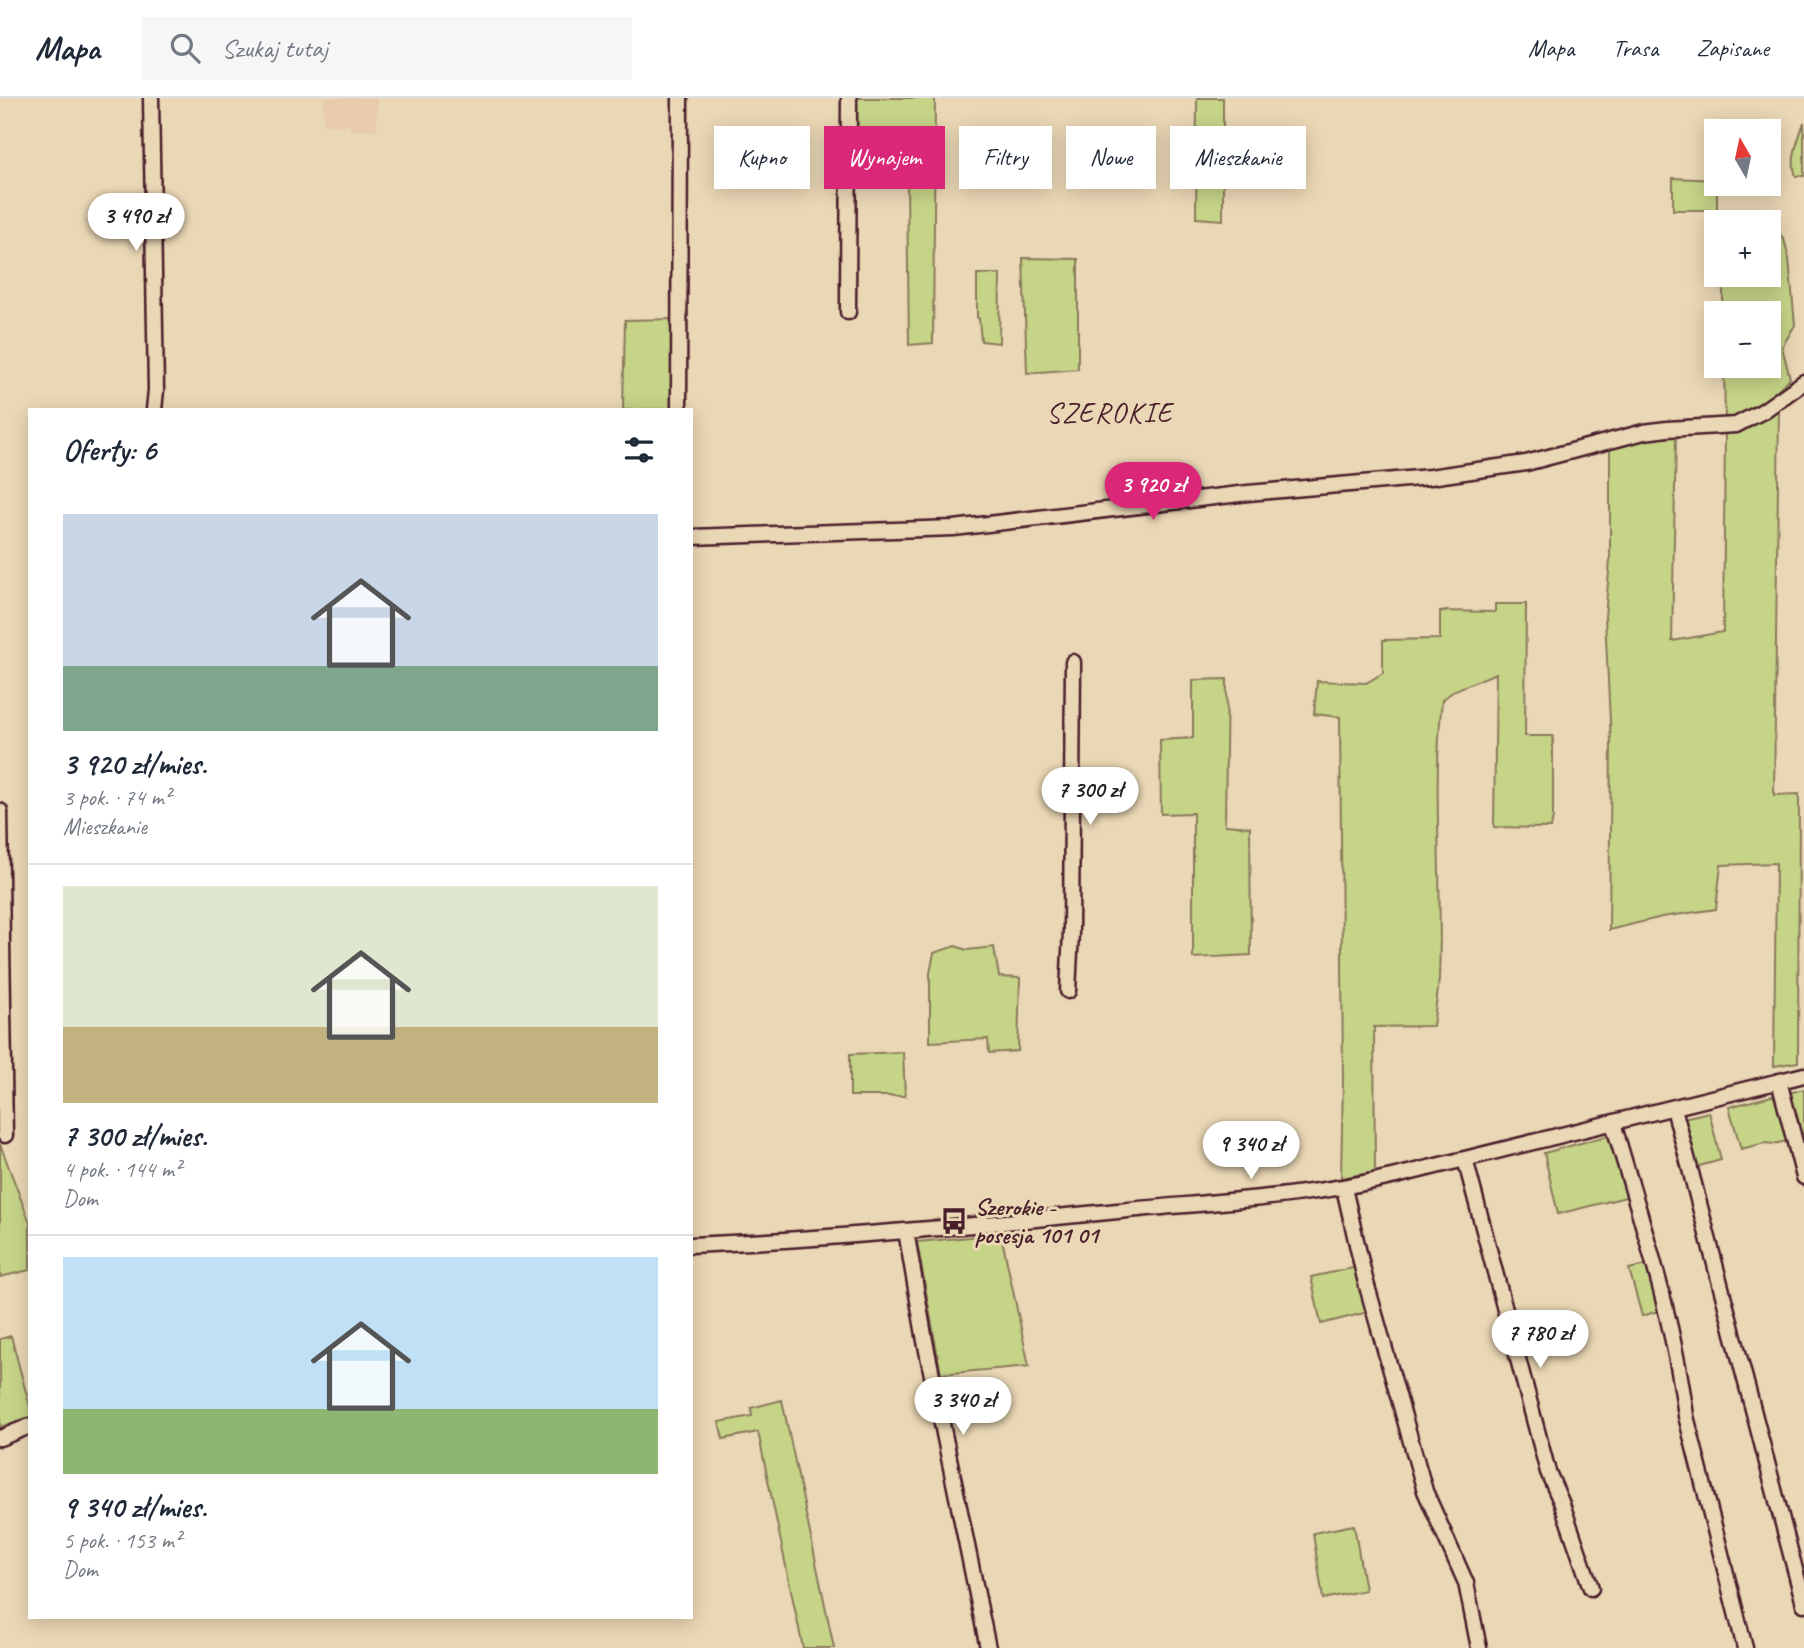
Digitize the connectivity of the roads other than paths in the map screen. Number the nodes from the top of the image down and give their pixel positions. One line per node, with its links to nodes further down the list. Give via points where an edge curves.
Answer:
1 (151, 98): 6 (street)
2 (680, 98): 7 (street)
3 (849, 98): 4 (street)
4 (848, 312)
5 (1804, 382): 8 (street, via 1736,425 1644,432 1526,463 1440,476 1248,492 954,528)
6 (154, 408)
7 (679, 408)
8 (693, 537)
9 (1073, 662): 11 (street)
10 (0, 811): 16 (street)
11 (1068, 991)
12 (1804, 1075): 13 (street)
13 (1779, 1081): 14 (street); 18 (street)
14 (1674, 1108): 15 (street); 25 (street)
15 (1613, 1123): 17 (street); 28 (street, via 1656,1272 1686,1416)
16 (5, 1135)
17 (1465, 1159): 19 (street); 24 (street, via 1548,1472)
18 (1804, 1177)
19 (1344, 1188): 20 (street); 27 (street, via 1421,1478 1466,1583)
20 (906, 1231): 21 (street); 26 (street)
21 (693, 1245)
22 (28, 1427): 23 (street)
23 (0, 1438)
24 (1591, 1588)
25 (1804, 1604)
26 (988, 1648)
27 (1479, 1648)
28 (1745, 1648)

